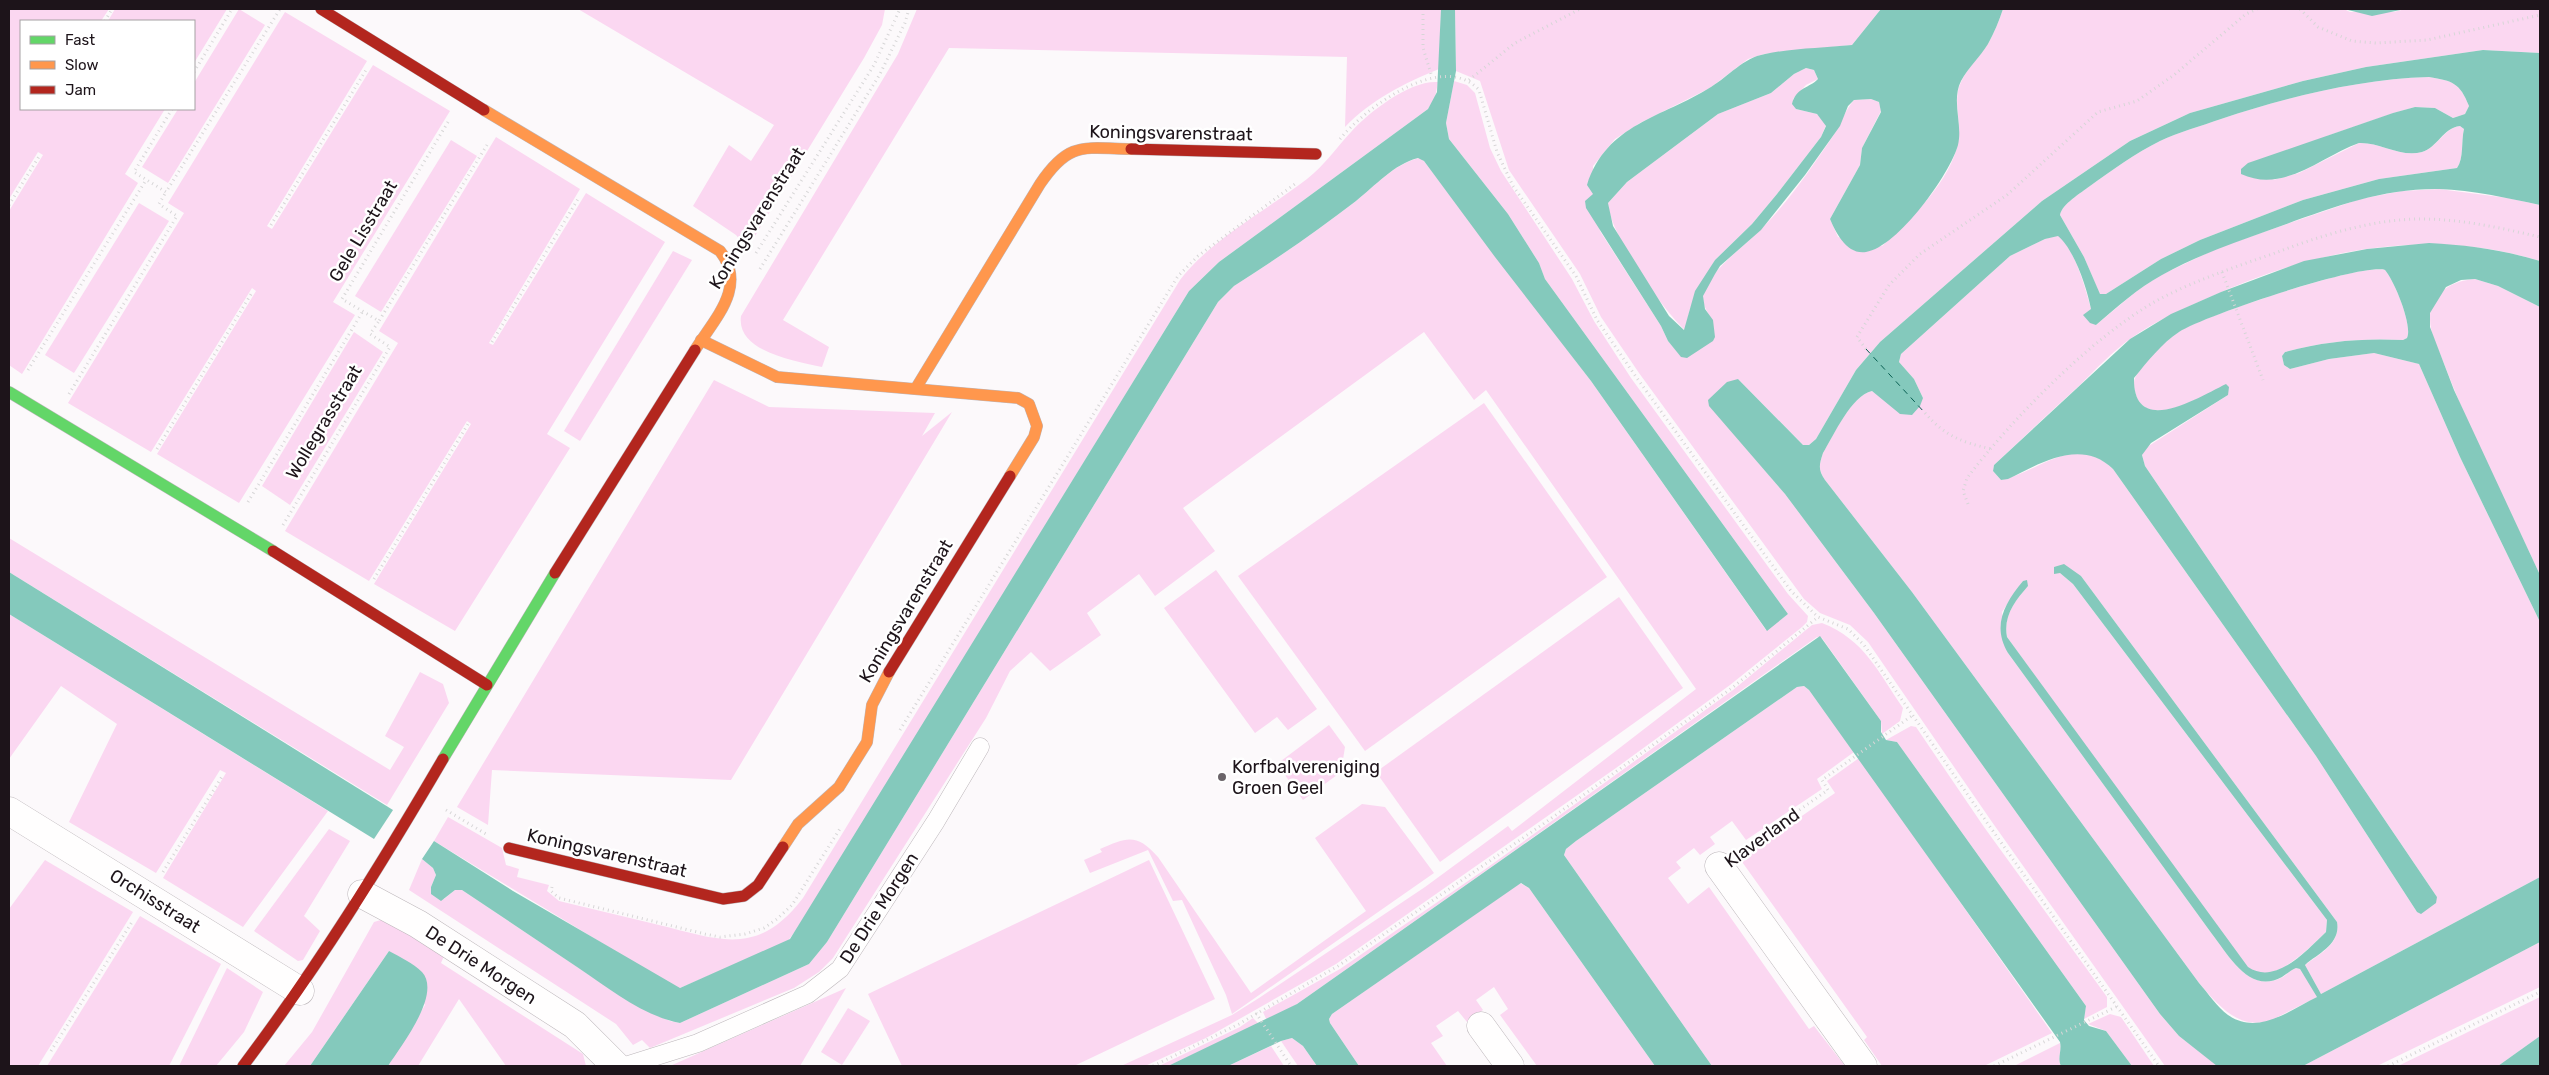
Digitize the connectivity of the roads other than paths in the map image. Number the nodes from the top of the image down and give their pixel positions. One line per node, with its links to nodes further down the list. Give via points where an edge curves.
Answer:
1 (321, 9): 3 (street, Koningsvarenstraat, via 720,251 731,271 730,295)
2 (1316, 154): 4 (street, Koningsvarenstraat, via 1092,148 1062,155 1040,184)
3 (701, 340): 4 (street, Koningsvarenstraat, via 777,377); 6 (street, Koningsvarenstraat)
4 (916, 388): 9 (street, Koningsvarenstraat, via 1018,398 1029,404 1038,426 879,688 872,706 867,742 833,793 798,824 758,885 744,896 723,899)
5 (11, 393): 6 (street, via 268,548)
6 (486, 686): 11 (street, Koningsvarenstraat)
7 (980, 748): 16 (lane, De Drie Morgen, via 840,969 808,994 698,1043)
8 (9, 811): 12 (street, Orchisstraat)
9 (509, 848)
10 (1719, 866): 18 (street, Klaverland)
11 (362, 894): 12 (street, Koningsvarenstraat); 15 (street, De Drie Morgen, via 418,924 575,1025)
12 (300, 991): 14 (street, Koningsvarenstraat)
13 (1481, 1026): 17 (street)
14 (243, 1066)
15 (616, 1066)
16 (625, 1066)
17 (1510, 1066)
18 (1862, 1066)

